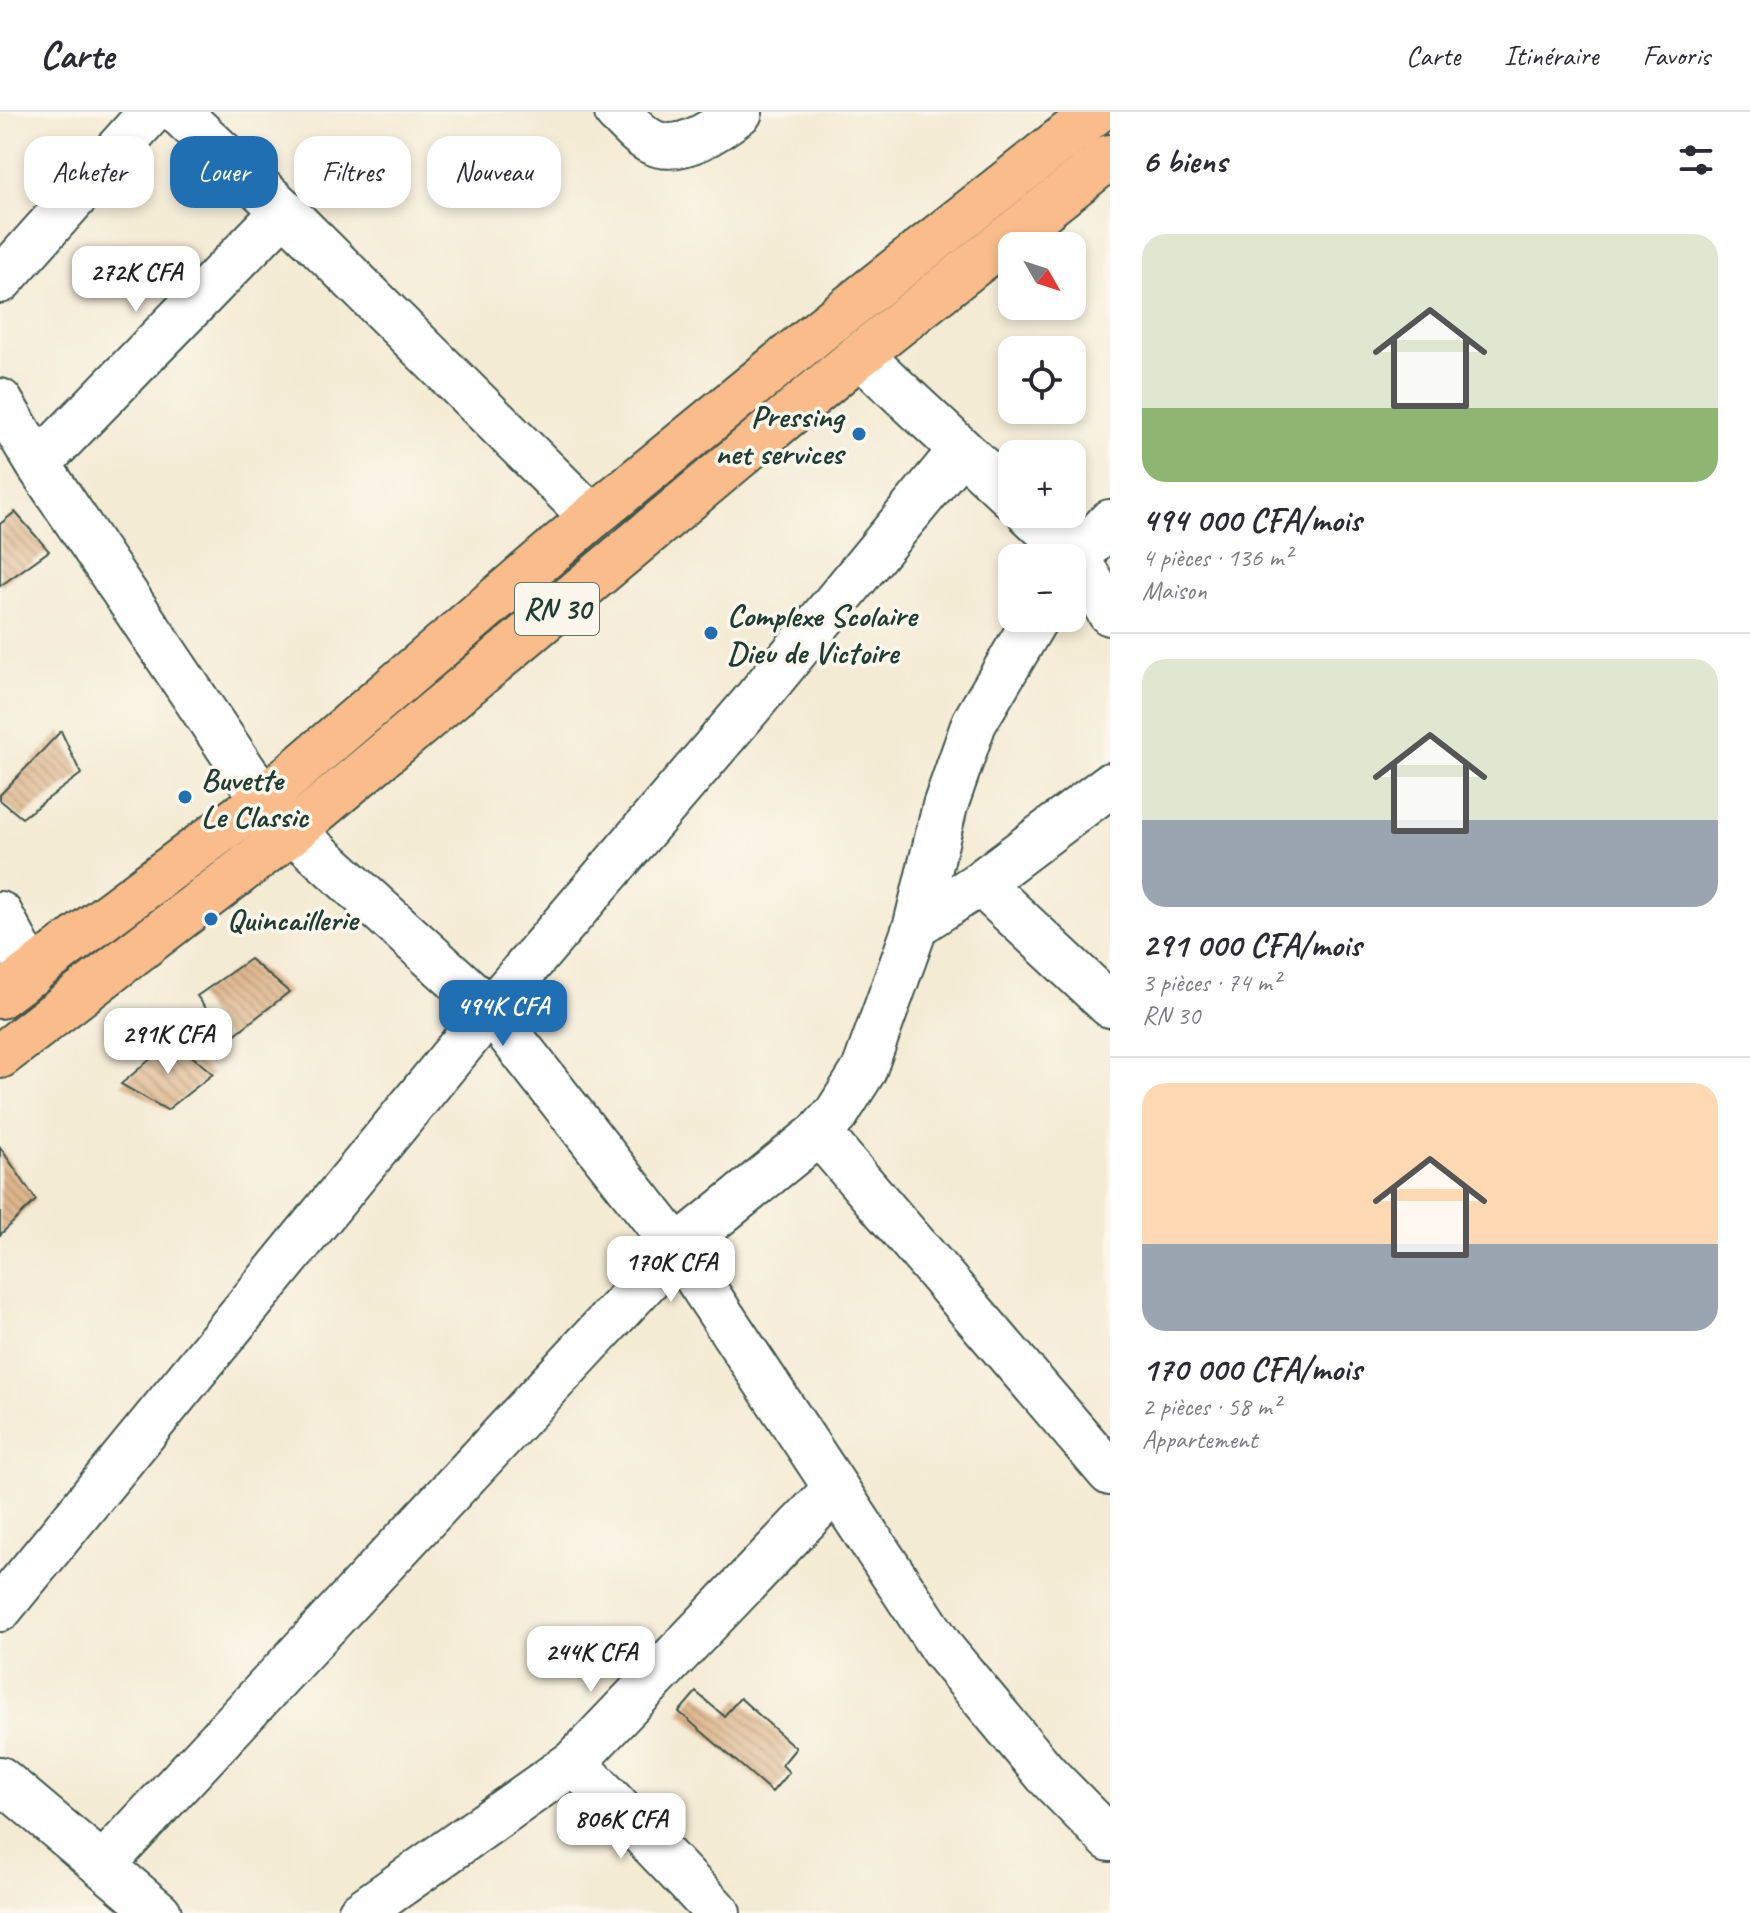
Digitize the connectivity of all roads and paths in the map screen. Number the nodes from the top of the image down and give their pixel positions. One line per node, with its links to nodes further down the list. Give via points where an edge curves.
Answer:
1 (151, 112): 8 (street)
2 (178, 112): 7 (street)
3 (617, 112): 4 (street, via 652,143 675,144 716,130)
4 (740, 112)
5 (1096, 112): 14 (main road, RN 30)
6 (1110, 157): 9 (main road, RN 30 / RN 30)
7 (284, 211): 12 (street); 14 (street)
8 (0, 281)
9 (860, 355): 11 (street); 24 (main road, RN 30 / RN 30)
10 (0, 401): 12 (street)
11 (961, 450): 13 (street); 30 (street)
12 (38, 464): 23 (street)
13 (998, 484)
14 (592, 517): 23 (main road, RN 30)
15 (1110, 522): 18 (street)
16 (1043, 528): 17 (street)
17 (1059, 544)
18 (1086, 547)
19 (1086, 578): 20 (street)
20 (1110, 613)
21 (1028, 632): 27 (street, via 974,723 945,806)
22 (1110, 785): 25 (street)
23 (263, 799): 24 (street); 28 (main road, RN 30)
24 (293, 831): 30 (street); 31 (main road, RN 30 / RN 30)
25 (980, 883): 27 (street); 29 (street)
26 (0, 914): 28 (street)
27 (916, 925): 32 (street, via 864,1070)
28 (16, 984)
29 (1110, 1005)
30 (490, 1010): 33 (street); 36 (street)
31 (0, 1056)
32 (819, 1133): 33 (street); 34 (street)
33 (677, 1248): 35 (street); 40 (street)
34 (1110, 1473)
35 (835, 1489): 37 (street); 39 (street, via 943,1650 1046,1774)
36 (0, 1609)
37 (574, 1762): 42 (street); 43 (street)
38 (0, 1779): 40 (street)
39 (1110, 1839)
40 (103, 1865): 41 (street)
41 (159, 1913)
42 (360, 1913)
43 (718, 1913)

